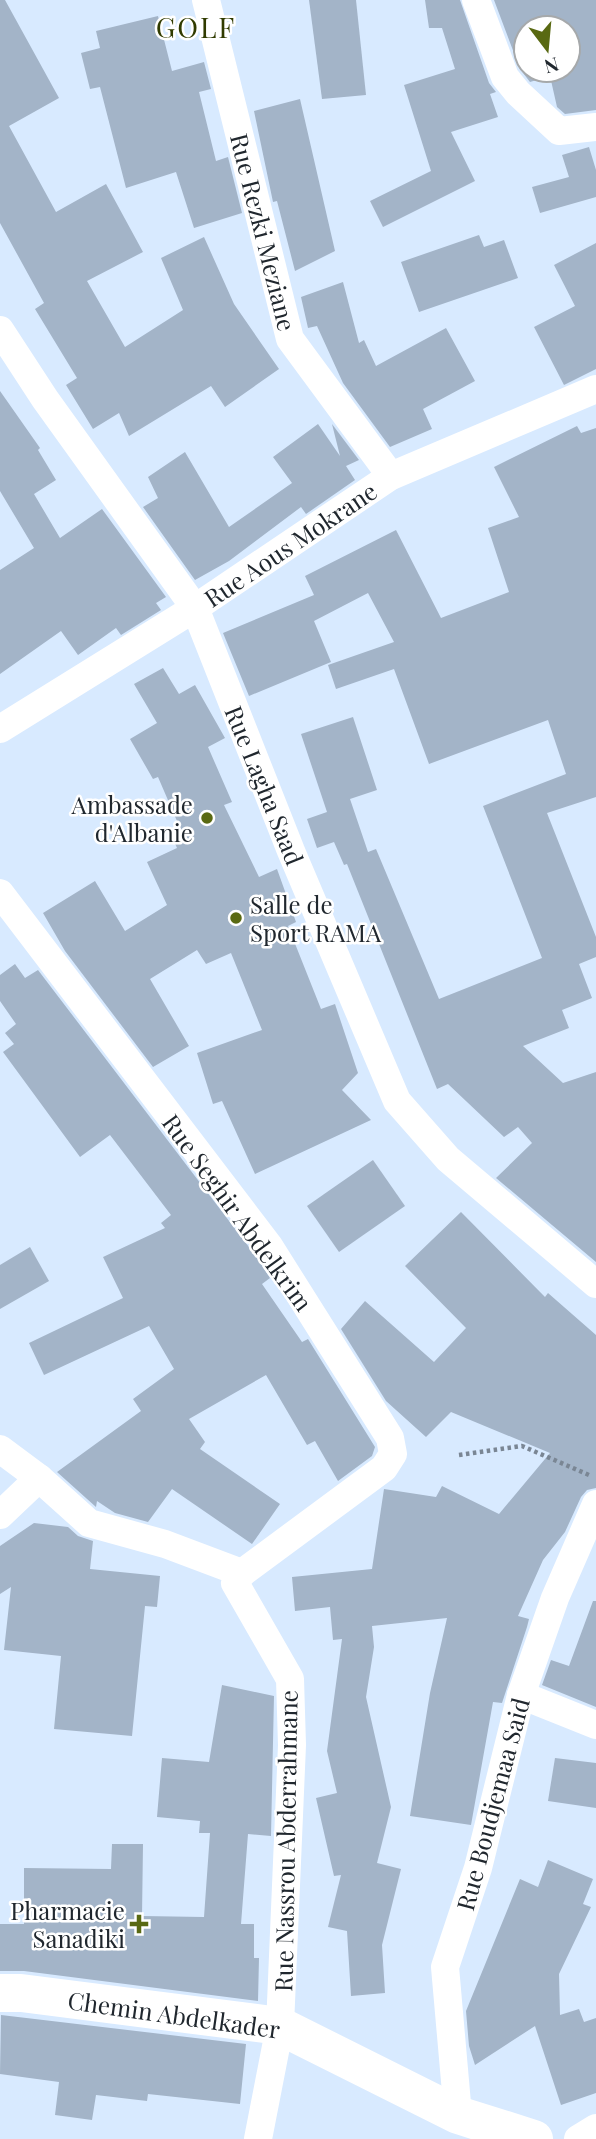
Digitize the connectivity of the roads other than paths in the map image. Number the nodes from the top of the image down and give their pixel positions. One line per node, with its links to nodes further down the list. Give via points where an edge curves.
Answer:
1 (206, 0): 6 (street, Rue Rezki Meziane, via 290,339)
2 (476, 0): 3 (street, via 505,77 518,93 559,131)
3 (596, 127)
4 (0, 330): 7 (street, Rue Lagha Saad)
5 (596, 389): 6 (street, Rue Aous Mokrane)
6 (391, 476): 7 (street, Rue Aous Mokrane)
7 (195, 608): 8 (street, Rue Aous Mokrane); 10 (street, Rue Lagha Saad, via 397,1101 448,1159)
8 (0, 729)
9 (0, 893): 15 (street, Rue Seghir Abdelkrim, via 269,1246 390,1438 393,1454 384,1468)
10 (596, 1284)
11 (0, 1449): 12 (street)
12 (39, 1478): 14 (street); 15 (street, via 89,1522)
13 (596, 1504): 16 (street, Rue Boudjemaa Said, via 555,1598)
14 (0, 1515)
15 (242, 1573): 19 (street, Rue Nassrou Abderrahmane, via 234,1583 289,1679 292,1745)
16 (521, 1695): 17 (street); 20 (street, Rue Boudjemaa Said, via 478,1868 445,1967)
17 (596, 1725)
18 (0, 1993): 19 (street, Chemin Abdelkader)
19 (280, 2026): 20 (street, Chemin Abdelkader); 22 (street)
20 (458, 2115): 23 (street, Chemin Abdelkader)
21 (596, 2128): 24 (street)
22 (258, 2139)
23 (534, 2139)
24 (578, 2139)

